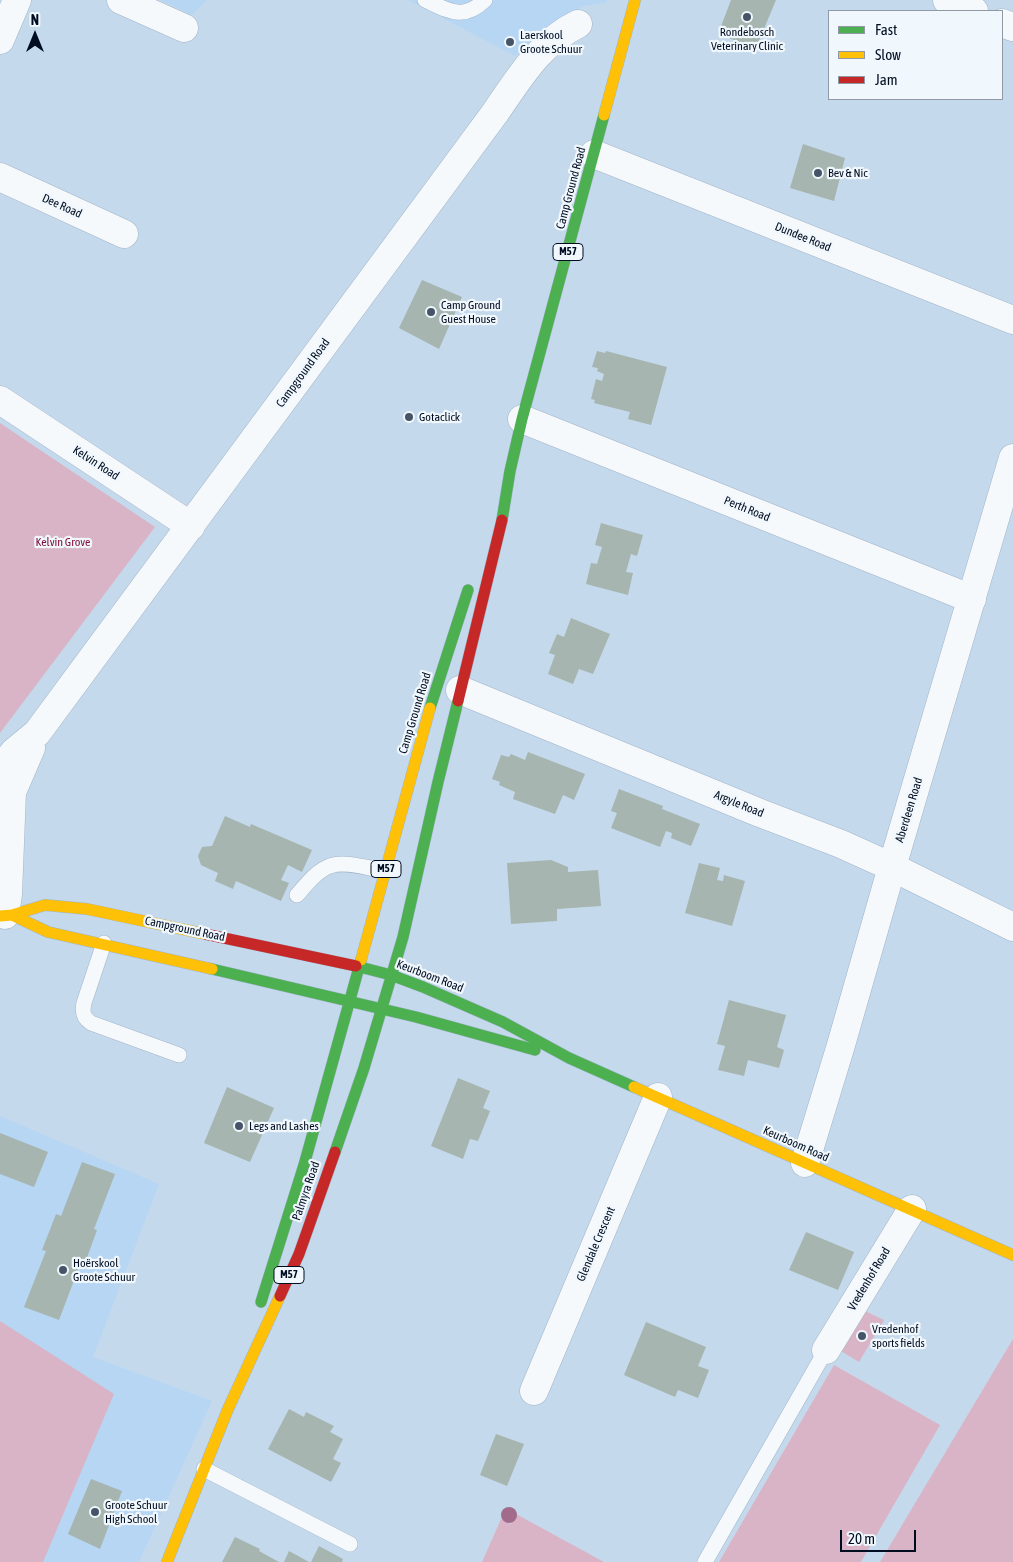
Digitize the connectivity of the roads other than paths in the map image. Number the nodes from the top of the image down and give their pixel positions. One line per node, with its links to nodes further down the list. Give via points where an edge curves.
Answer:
1 (17, 0): 10 (street)
2 (121, 0): 9 (street)
3 (425, 0): 4 (lane, via 458,13 470,11)
4 (485, 0)
5 (635, 0): 11 (main road, Camp Ground Road / M57)
6 (947, 0): 7 (street)
7 (972, 10)
8 (578, 24): 19 (street, Campground Road, via 556,37 524,71)
9 (184, 28)
10 (0, 40)
11 (594, 154): 14 (street, Dundee Road); 16 (main road, Camp Ground Road / M57)
12 (0, 178): 13 (street, Dee Road)
13 (124, 234)
14 (1013, 320)
15 (0, 400): 19 (street, Kelvin Road)
16 (522, 419): 18 (main road, Camp Ground Road / M57); 22 (street, Perth Road)
17 (1013, 458): 22 (street, Aberdeen Road)
18 (510, 471): 20 (main road, Camp Ground Road / M57); 23 (main road, Camp Ground Road / M57, via 487,586)
19 (191, 526): 24 (street, Campground Road)
20 (487, 536)
21 (470, 583): 27 (main road, Camp Ground Road / M57, via 424,725)
22 (972, 599): 26 (street, Aberdeen Road)
23 (460, 690): 26 (street, Argyle Road); 33 (main road, Camp Ground Road / M57)
24 (37, 733): 25 (street, Campground Road, via 14,752); 29 (street, Campground Road, via 12,792)
25 (0, 770)
26 (892, 867): 30 (street, Argyle Road); 39 (street, Aberdeen Road)
27 (386, 871): 28 (lane, via 330,865); 32 (main road, Camp Ground Road / M57)
28 (297, 895)
29 (6, 916): 31 (main road, via 48,932); 32 (main road, Campground Road, via 45,904 87,909)
30 (1013, 927)
31 (104, 943): 34 (main road); 36 (lane, via 84,1003 86,1019)
32 (359, 967): 33 (main road, Keurboom Road); 34 (main road, Palmyra Road / M57)
33 (392, 975): 35 (main road, Palmyra Road / M57); 37 (main road, Keurboom Road, via 503,1022)
34 (349, 1000): 35 (main road, Keurboom Road); 44 (main road, Palmyra Road / M57, via 304,1165)
35 (383, 1008): 37 (main road, Keurboom Road); 44 (main road, Palmyra Road / M57, via 299,1254)
36 (179, 1055)
37 (569, 1058): 38 (main road, Keurboom Road)
38 (658, 1097): 39 (main road, Keurboom Road); 43 (street, Glendale Crescent)
39 (805, 1163): 40 (main road, Keurboom Road)
40 (912, 1209): 41 (main road, Keurboom Road); 42 (street, Vredenhof Road)
41 (1013, 1255)
42 (826, 1350): 48 (lane)
43 (534, 1391)
44 (228, 1409): 45 (main road, Palmyra Road / M57)
45 (204, 1469): 46 (lane); 47 (main road, Palmyra Road / M57)
46 (350, 1544)
47 (167, 1562)
48 (705, 1562)

